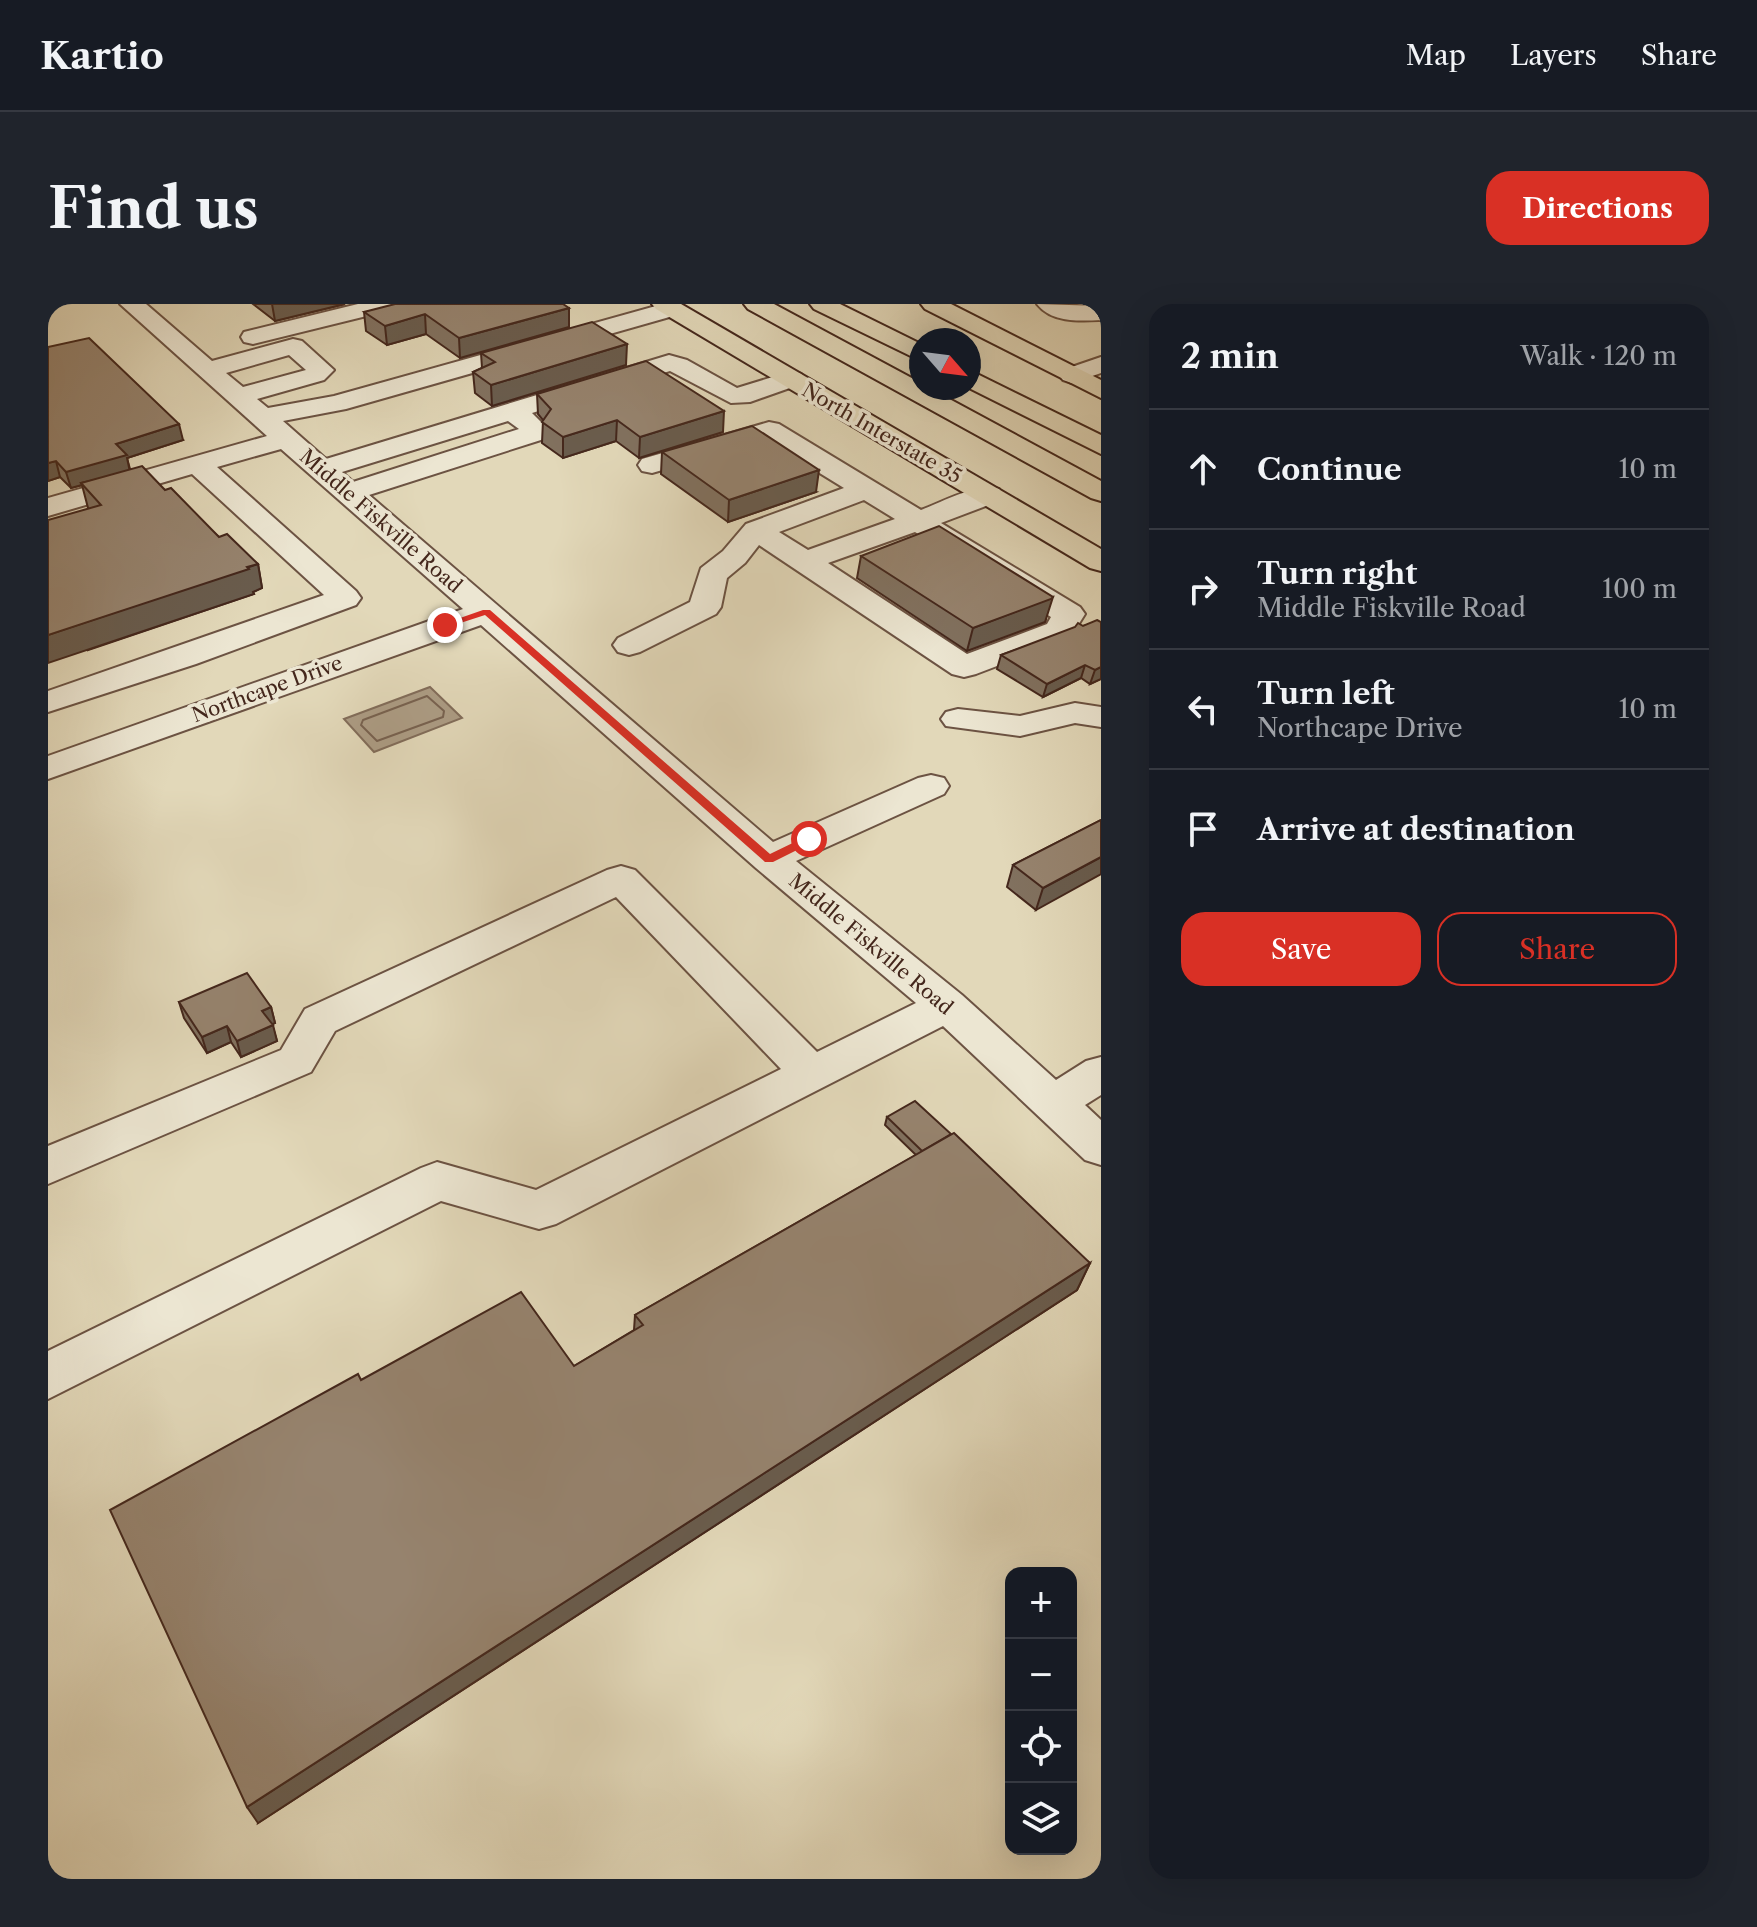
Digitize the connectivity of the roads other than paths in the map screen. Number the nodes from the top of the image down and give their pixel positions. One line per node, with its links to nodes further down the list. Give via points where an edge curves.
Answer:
1 (134, 304): 12 (street, Middle Fiskville Road)
2 (756, 304): 26 (main road)
3 (822, 304): 10 (main road)
4 (933, 304): 15 (main road)
5 (1049, 304): 8 (street, via 1070,314)
6 (668, 306): 11 (main road, North Interstate 35); 20 (street, via 337,403)
7 (396, 308): 9 (street, via 307,336); 12 (street)
8 (1101, 313)
9 (293, 346): 12 (street); 20 (street, via 321,370)
10 (909, 348)
11 (742, 350): 14 (street); 16 (main road, North Interstate 35)
12 (197, 362): 20 (street, Middle Fiskville Road)
13 (1101, 365): 15 (street)
14 (684, 368): 16 (street, via 731,395); 19 (street, via 669,363)
15 (1072, 375): 18 (main road)
16 (792, 379): 28 (main road, North Interstate 35)
17 (981, 384): 21 (main road)
18 (1101, 390)
19 (511, 410): 24 (street); 27 (street, via 534,433)
20 (261, 418): 22 (street); 24 (street, Middle Fiskville Road)
21 (1101, 446)
22 (197, 464): 29 (street); 36 (street, via 345,598)
23 (652, 465): 25 (street, via 769,430)
24 (321, 469): 27 (street, Middle Fiskville Road)
25 (867, 489): 30 (street); 31 (street)
26 (1101, 492)
27 (346, 493): 34 (street, Middle Fiskville Road)
28 (989, 495): 30 (street); 33 (main road, North Interstate 35)
29 (48, 507)
30 (918, 521): 32 (street); 32 (street, via 1069,614 1059,631 964,667)
31 (756, 530): 32 (street); 35 (street, via 712,574 705,607)
32 (805, 561)
33 (1101, 562)
34 (486, 612): 39 (street, Northcape Drive); 41 (street, Middle Fiskville Road)
35 (629, 645)
36 (48, 702)
37 (1101, 717): 38 (street, via 1075,713 1020,726)
38 (958, 719)
39 (48, 768)
40 (931, 786): 41 (street)
41 (769, 859): 42 (street, Middle Fiskville Road)
42 (947, 1006): 44 (street); 45 (street, Middle Fiskville Road)
43 (1101, 1073): 45 (street)
44 (812, 1074): 47 (street, via 621,879 320,1020 296,1061); 48 (street, via 539,1210 437,1181)
45 (1054, 1103): 46 (street, Middle Fiskville Road)
46 (1101, 1147)
47 (48, 1166)
48 (48, 1376)

